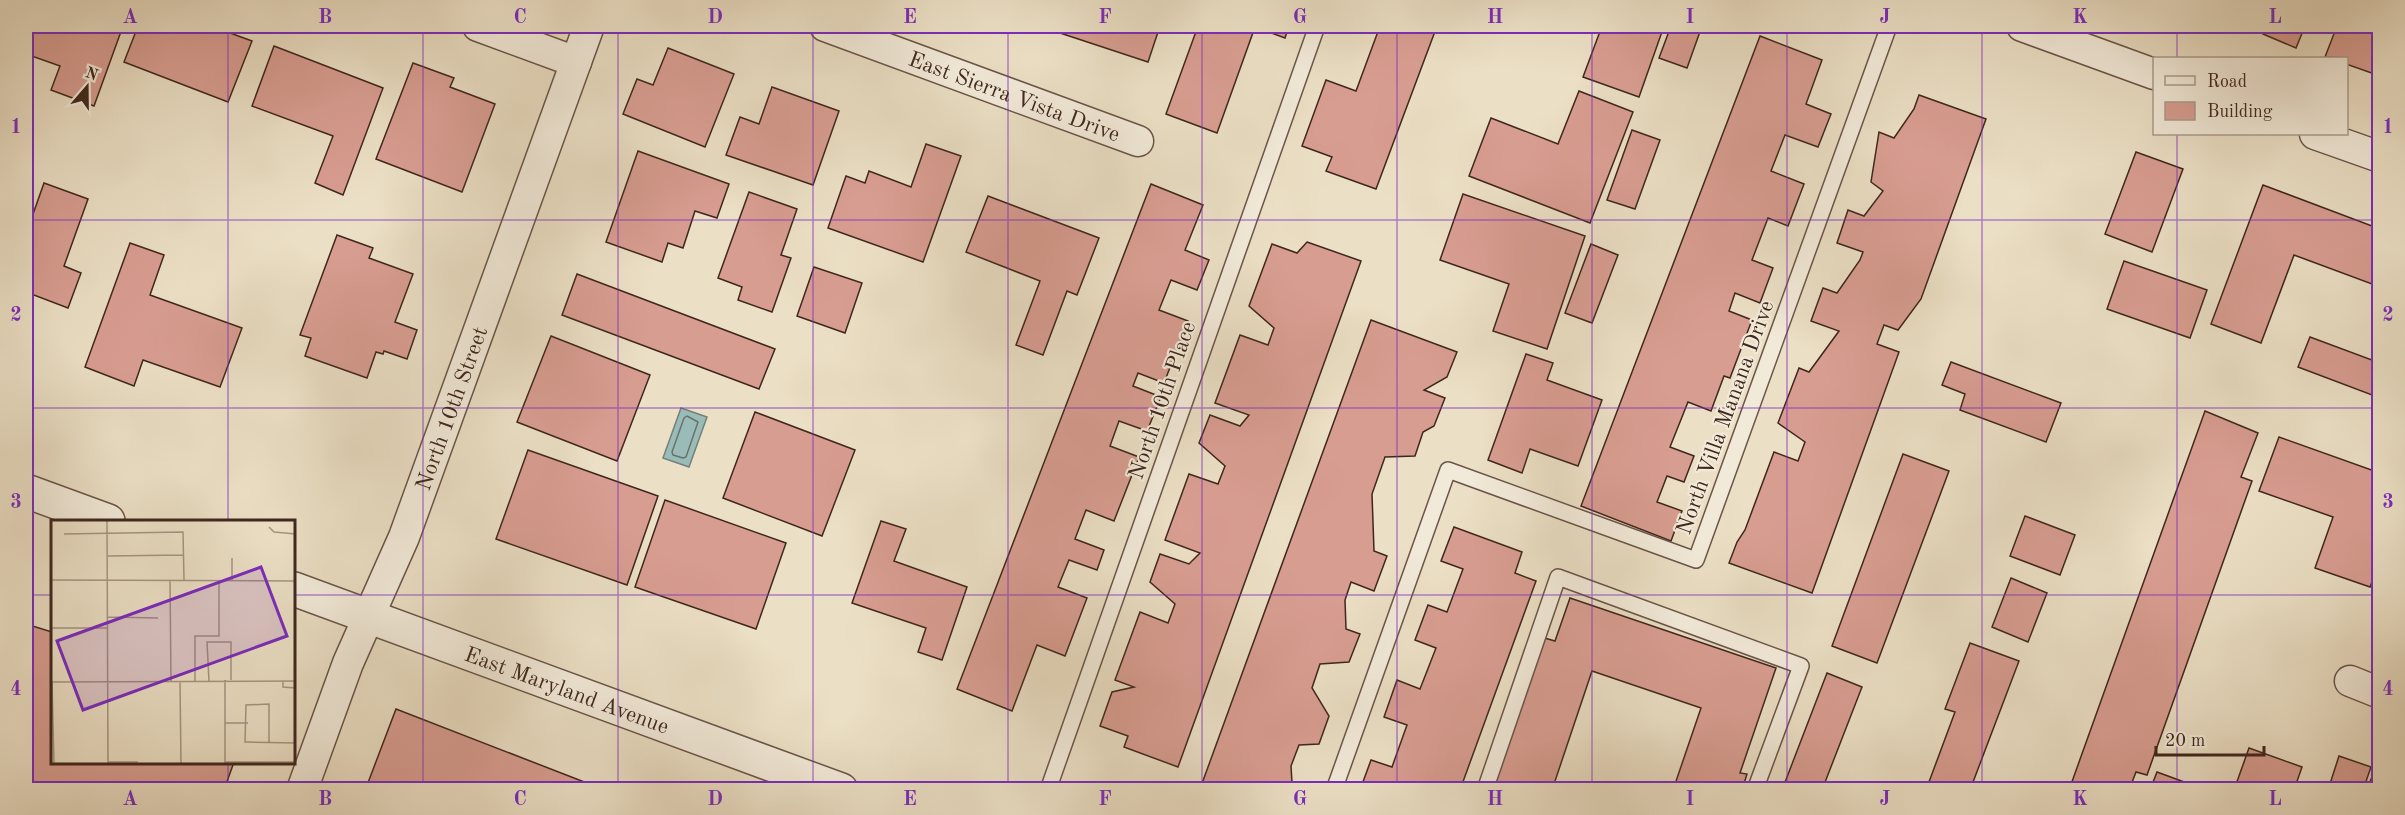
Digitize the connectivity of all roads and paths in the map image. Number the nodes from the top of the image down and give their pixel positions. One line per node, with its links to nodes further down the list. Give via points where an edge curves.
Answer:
1 (478, 26): 7 (street)
2 (589, 26): 7 (street, North 10th Street)
3 (825, 26): 10 (street, East Sierra Vista Drive)
4 (1317, 26): 20 (lane, North 10th Place)
5 (1889, 26): 21 (lane, North Villa Manana Drive, via 1696,560 1448,470)
6 (2038, 28): 8 (street)
7 (576, 62): 15 (street, North 10th Street, via 404,537)
8 (2153, 74)
9 (2318, 135): 11 (street)
10 (1138, 141)
11 (2379, 157)
12 (26, 491): 13 (street)
13 (105, 520)
14 (296, 590): 15 (street, East Maryland Avenue)
15 (370, 616): 18 (street, North 10th Street, via 348,663); 19 (street, East Maryland Avenue)
16 (2350, 681): 17 (street)
17 (2379, 693)
18 (302, 789)
19 (841, 789)
20 (1048, 789)
21 (1334, 789)
22 (1485, 789): 23 (lane, via 1558,577 1801,666)
23 (1755, 789)

